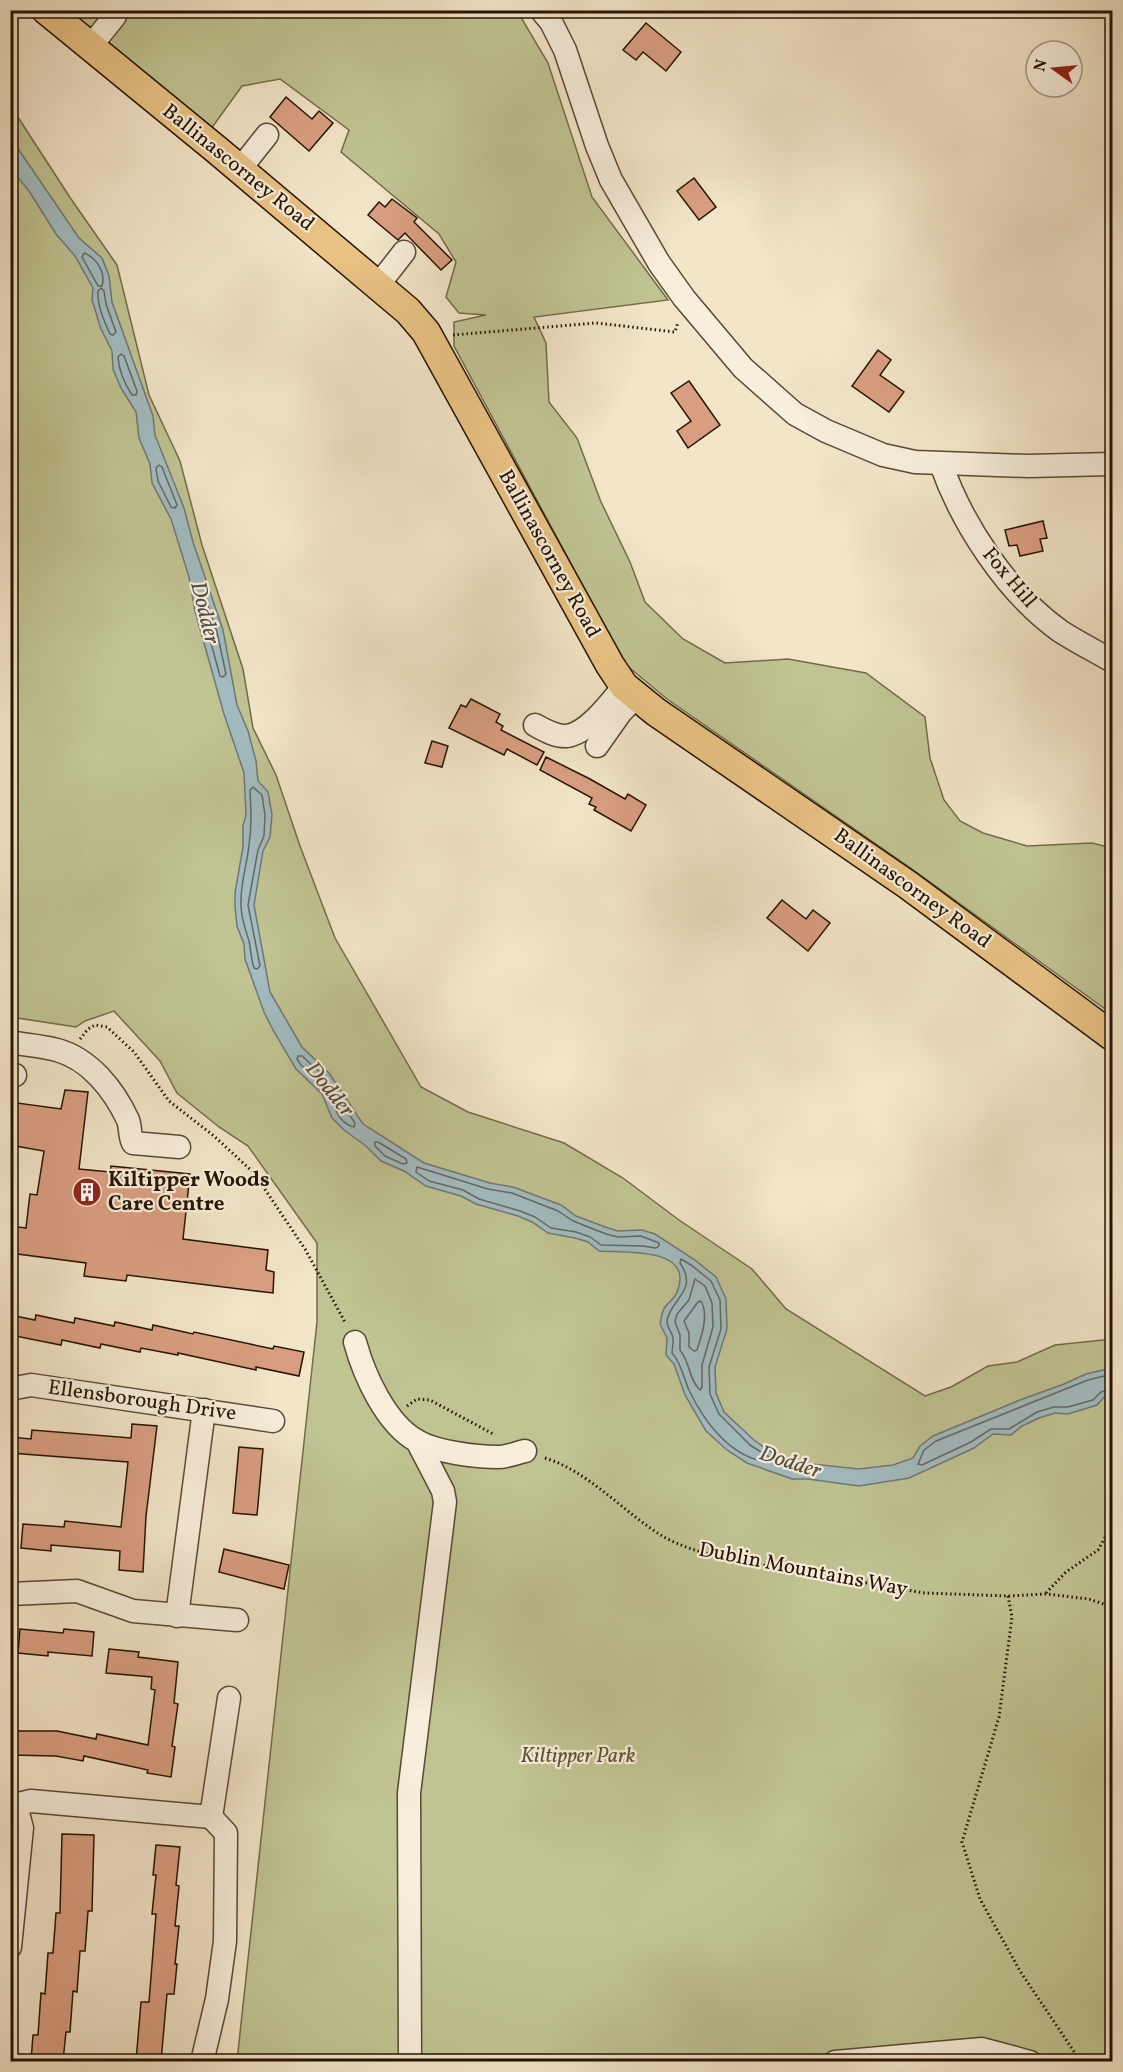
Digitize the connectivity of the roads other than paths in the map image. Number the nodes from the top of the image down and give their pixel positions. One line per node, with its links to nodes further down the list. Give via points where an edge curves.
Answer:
1 (46, 10): 4 (main road, Ballinascorney Road)
2 (551, 14): 9 (street, via 611,180 659,263 744,368 795,414 826,431 883,455)
3 (115, 16): 4 (street)
4 (90, 47): 6 (main road, Ballinascorney Road)
5 (267, 135): 6 (street)
6 (240, 169): 8 (main road, Ballinascorney Road)
7 (404, 252): 8 (street)
8 (378, 284): 12 (main road, Ballinascorney Road, via 426,332 610,665)
9 (941, 464): 10 (street); 11 (street, Fox Hill, via 983,547 1026,602 1060,631)
10 (1113, 464)
11 (1113, 661)
12 (631, 691): 13 (street, via 582,731 565,736); 14 (street); 15 (main road, Ballinascorney Road, via 908,885)
13 (535, 725)
14 (597, 746)
15 (1113, 1036)
16 (10, 1042): 17 (street, via 58,1050 78,1059 109,1088 129,1123 133,1143)
17 (179, 1147)
18 (354, 1342): 22 (street, via 362,1369 391,1419)
19 (10, 1389): 20 (street, Ellensborough Drive, via 31,1385)
20 (204, 1410): 21 (street, Ellensborough Drive); 25 (street)
21 (273, 1421)
22 (417, 1441): 23 (street, via 446,1451 499,1457); 32 (street, via 443,1491 445,1503 409,1793)
23 (525, 1451)
24 (10, 1594): 25 (street, via 77,1591 133,1611)
25 (177, 1616): 26 (street)
26 (237, 1620)
27 (229, 1698): 29 (street)
28 (13, 1806): 29 (street, via 32,1802); 30 (street, via 22,1828)
29 (211, 1817): 31 (street, via 226,1833 225,1941 217,2000)
30 (10, 1947)
31 (202, 2061)
32 (410, 2061)
33 (835, 2061): 34 (street, via 981,2049)
34 (1030, 2061)

